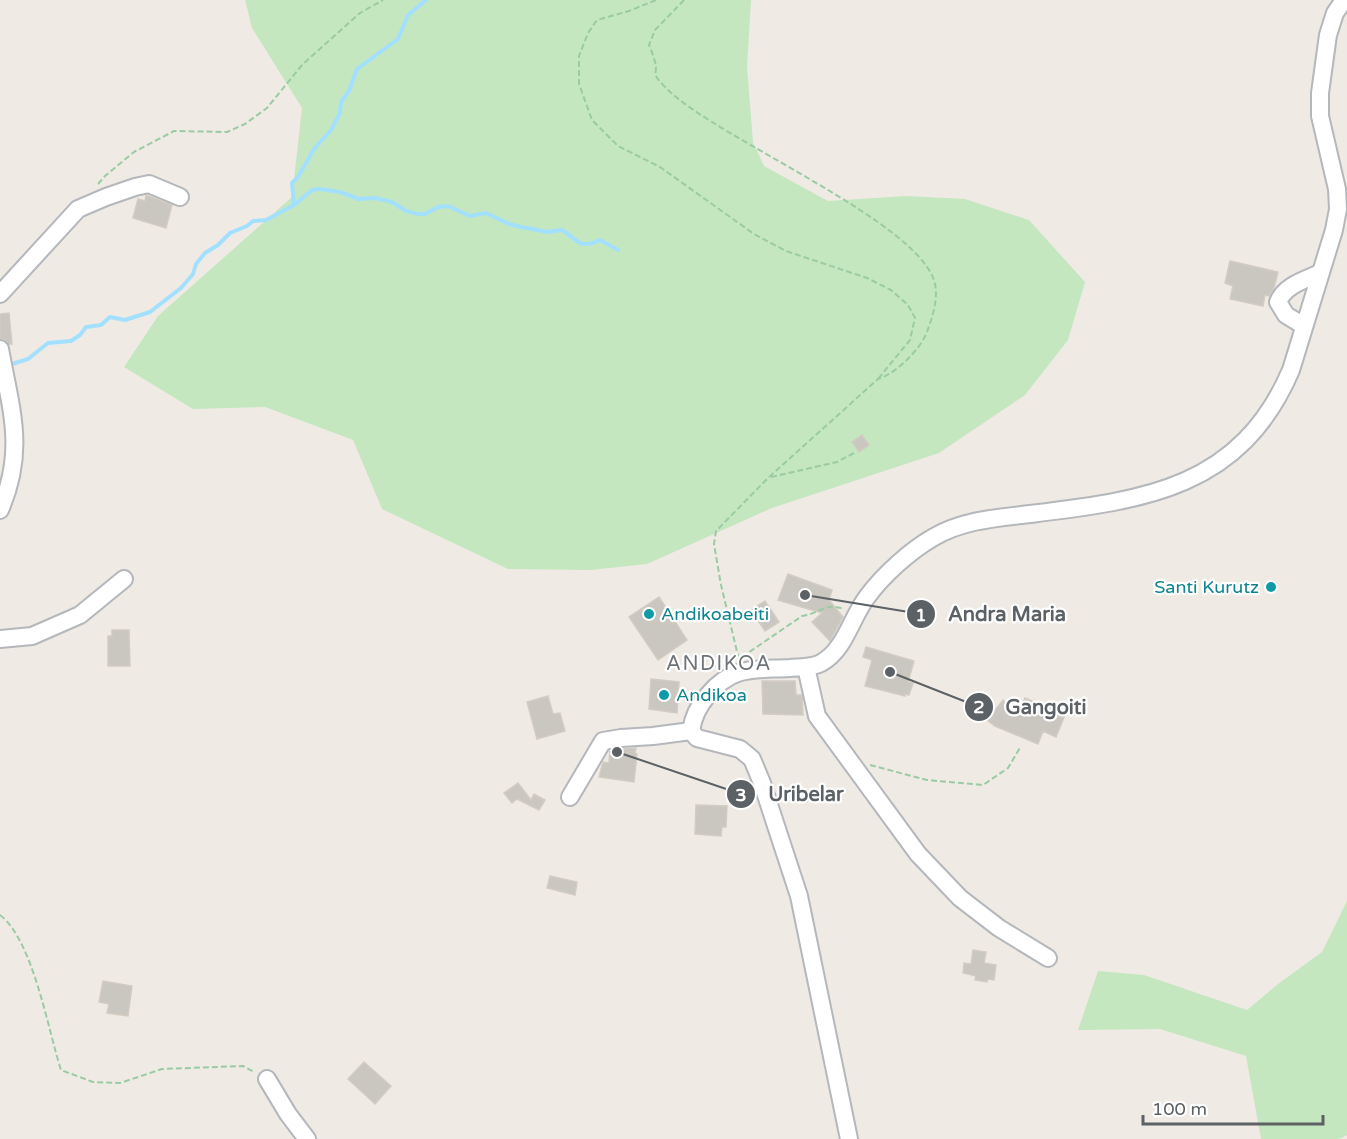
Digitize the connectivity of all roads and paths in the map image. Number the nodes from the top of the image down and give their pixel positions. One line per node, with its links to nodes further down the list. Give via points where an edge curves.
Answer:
1 (383, 0): 5 (path, via 360,13 302,65 267,108 245,124 227,132 174,131 134,152)
2 (656, 0): 11 (path, via 597,20 588,33 579,56 579,84 592,120 618,146 660,167 754,234 786,251 891,290 908,305 915,318 910,340)
3 (684, 0): 11 (path, via 655,30 649,45 657,76 669,90 716,126 875,219 908,245 928,269 935,284 934,310 927,335 890,375)
4 (1344, 0): 7 (street, via 1328,35 1320,93 1320,116 1338,209)
5 (98, 184)
6 (180, 197): 8 (street, via 150,184 78,209)
7 (1320, 273): 9 (street); 9 (street, via 1282,293 1278,302 1286,315)
8 (0, 294)
9 (1304, 327): 16 (street, via 1291,370 1266,417 1245,440 1198,475 1139,498 974,521 936,535 894,568)
10 (0, 349): 14 (street, via 15,429 10,488)
11 (878, 379): 13 (path)
12 (854, 453): 13 (path, via 837,462)
13 (768, 478): 16 (path, via 716,531 714,544 721,585 739,659 802,616 821,608 836,606)
14 (0, 510)
15 (124, 579): 17 (street, via 80,615 32,636)
16 (858, 613): 18 (street, via 836,651 820,664)
17 (0, 639)
18 (806, 666): 19 (street, via 742,671 727,676 701,703); 24 (street, via 817,716 918,854 960,898)
19 (691, 731): 22 (street, via 603,741); 27 (street, via 697,738 740,749 752,759 762,783 798,896)
20 (1021, 746): 21 (path, via 1008,768 983,785 927,780)
21 (866, 764)
22 (570, 797)
23 (0, 915): 25 (path, via 20,940 33,971 61,1070 93,1082 120,1083 162,1069 243,1066)
24 (1048, 958)
25 (267, 1080): 26 (street)
26 (307, 1139)
27 (849, 1139)

